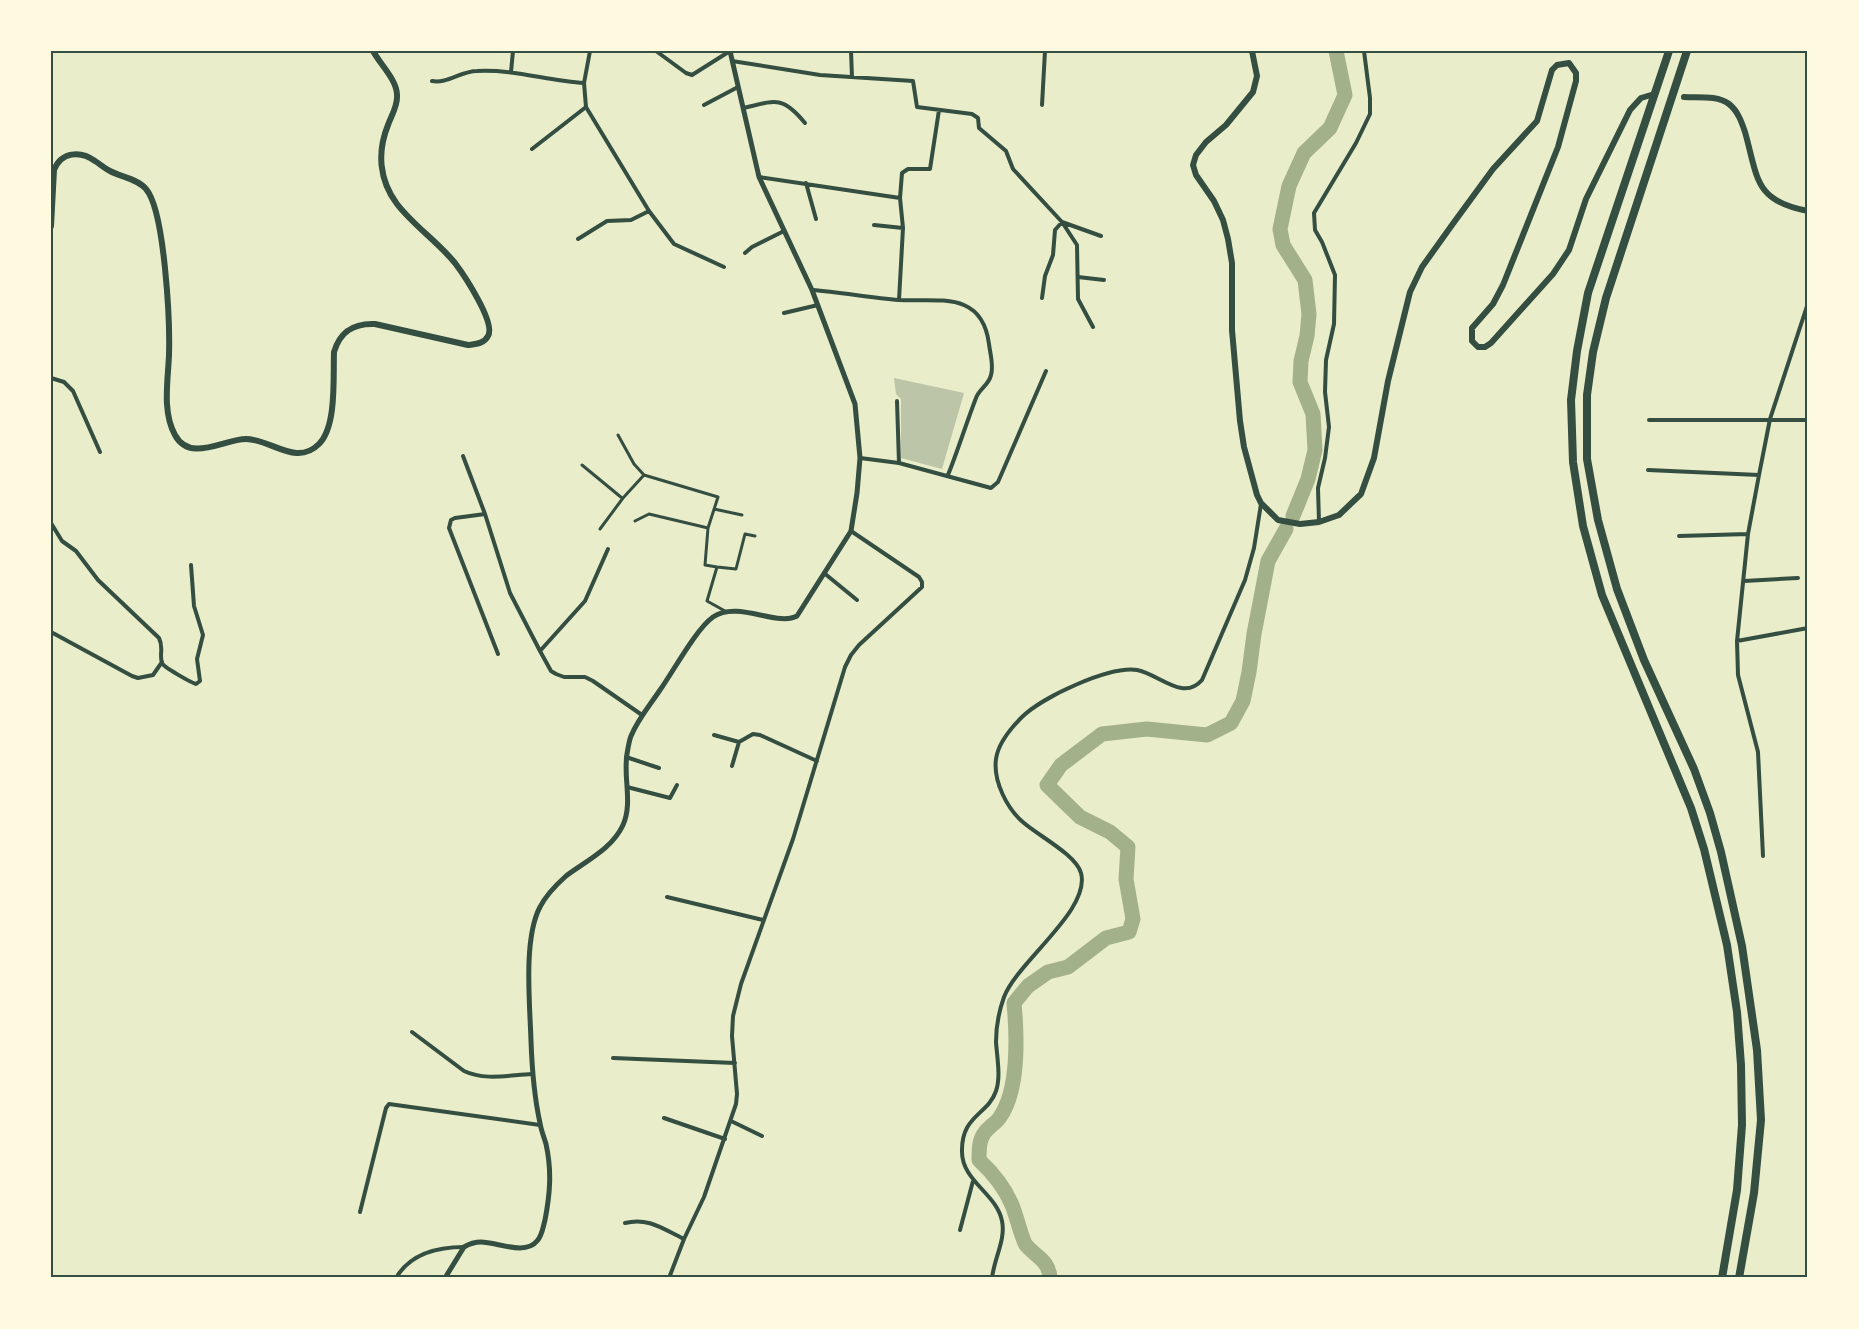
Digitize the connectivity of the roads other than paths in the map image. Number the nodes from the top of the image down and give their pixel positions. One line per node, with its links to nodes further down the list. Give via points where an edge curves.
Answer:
1 (373, 51): 35 (main road, via 398,93 381,146 380,163 388,187 397,203 456,264 488,319 490,331 487,339 468,345 375,324 364,323 347,330 337,341 334,352 331,424 324,439 310,451 286,452 244,439 211,448 192,448 177,438 167,408 168,306 161,238 152,197 143,186 112,173 87,156 64,157 54,170)
2 (513, 51): 13 (street)
3 (590, 51): 16 (street)
4 (656, 51): 5 (street, via 692,75)
5 (730, 51): 12 (street)
6 (851, 51): 14 (street)
7 (1045, 51): 21 (street)
8 (1252, 51): 68 (main road, via 1257,76 1253,92 1227,125 1206,142 1193,165 1219,211 1233,263 1232,330 1240,421)
9 (1364, 51): 73 (street, via 1370,114 1314,213 1315,230 1335,275 1334,324 1326,360 1329,427 1318,488)
10 (1669, 51): 126 (highway, via 1588,293 1576,351 1573,462 1583,526 1602,595 1691,808 1727,945 1737,1012 1742,1125 1737,1190)
11 (1687, 51): 127 (highway, via 1606,298 1587,395 1587,459 1617,589 1710,813 1742,946 1757,1050 1761,1120 1754,1193)
12 (732, 61): 14 (street); 17 (street)
13 (511, 72): 15 (street, via 474,70 439,83); 16 (street)
14 (852, 77): 24 (street, via 913,81 917,107)
15 (432, 81)
16 (584, 83): 22 (street)
17 (739, 87): 20 (street); 23 (street)
18 (1651, 94): 73 (main road, via 1630,110 1586,199 1569,250 1553,274 1491,344 1478,347 1472,340 1472,327 1493,304 1503,285 1550,171 1570,104 1576,81 1574,67 1563,63 1552,70 1538,121 1493,169 1422,267 1410,292 1368,477 1361,494 1347,509)
19 (1684, 97): 31 (main road, via 1716,99 1730,105 1741,120 1753,167 1772,200)
20 (704, 105)
21 (1042, 105)
22 (586, 107): 26 (street); 30 (street)
23 (744, 108): 25 (street, via 780,101); 27 (street)
24 (939, 110): 29 (street, via 932,167 927,171 904,170); 33 (street, via 978,118 980,128 1006,151 1013,169)
25 (805, 123)
26 (532, 149)
27 (759, 177): 28 (street); 37 (street)
28 (806, 183): 29 (street); 32 (street)
29 (900, 198): 36 (street)
30 (649, 211): 39 (street, via 631,220 607,221); 41 (street, via 674,244)
31 (1808, 212)
32 (816, 219)
33 (1062, 222): 38 (street); 42 (street, via 1077,245); 45 (street, via 1055,230)
34 (874, 225): 36 (street)
35 (51, 226)
36 (903, 228): 46 (street)
37 (785, 231): 40 (street); 44 (street)
38 (1101, 236)
39 (578, 239)
40 (745, 253)
41 (724, 267)
42 (1078, 277): 43 (street); 50 (street, via 1078,299)
43 (1104, 280)
44 (812, 290): 46 (street); 48 (street)
45 (1042, 298)
46 (899, 300): 65 (street, via 966,305 976,312 988,335 992,373 977,395)
47 (1808, 303): 54 (street)
48 (818, 305): 49 (street); 60 (street, via 855,404)
49 (784, 313)
50 (1093, 327)
51 (1046, 371): 65 (street, via 998,482 990,488)
52 (51, 378): 58 (street, via 64,382 73,391)
53 (897, 401): 61 (street)
54 (1770, 419): 55 (street); 56 (street); 66 (street)
55 (1649, 420)
56 (1808, 420)
57 (618, 435): 64 (street)
58 (100, 452)
59 (463, 456): 70 (street)
60 (860, 458): 61 (street); 77 (street)
61 (899, 463): 65 (street)
62 (582, 465): 67 (street)
63 (1648, 470): 66 (street)
64 (644, 475): 67 (street); 69 (street, via 718,496)
65 (948, 475)
66 (1758, 475): 78 (street)
67 (623, 498): 76 (street)
68 (1261, 503): 73 (main road, via 1278,520); 116 (street, via 1245,580 1197,687 1180,689 1136,670 1088,680 1038,704 1023,716 1009,732 996,758 996,778 1005,800 1021,822 1074,861 1082,884 1070,912 1020,970 1004,997 996,1038 998,1087 964,1135 964,1164)
69 (714, 509): 71 (street); 75 (street)
70 (485, 513): 92 (street, via 510,593); 93 (street, via 455,518 449,528)
71 (742, 515)
72 (635, 521): 75 (street, via 649,514)
73 (1319, 522)
74 (51, 523): 94 (street, via 98,580 159,638)
75 (708, 528): 83 (street, via 705,565)
76 (600, 529)
77 (851, 531): 84 (street); 99 (street, via 919,577 922,587 851,655)
78 (1748, 534): 80 (street); 86 (street)
79 (755, 536): 83 (street, via 745,534 736,569)
80 (1679, 536)
81 (608, 549): 92 (street, via 585,601)
82 (191, 565): 94 (street, via 195,606 203,634 199,682 191,683)
83 (717, 567): 88 (street, via 707,601)
84 (824, 573): 87 (street); 88 (street, via 792,619)
85 (1798, 578): 86 (street)
86 (1744, 581): 91 (street)
87 (857, 600)
88 (727, 612): 95 (street, via 706,624)
89 (1808, 628): 91 (street)
90 (51, 632): 94 (street, via 138,678 153,675)
91 (1737, 641): 104 (street, via 1738,675 1758,752)
92 (540, 651): 95 (street, via 556,674 585,677)
93 (498, 654)
94 (162, 662)
95 (642, 715): 98 (street, via 630,737)
96 (714, 735): 97 (street)
97 (739, 742): 99 (street, via 753,734 760,735); 100 (street)
98 (626, 757): 101 (street); 103 (street)
99 (817, 761): 106 (street)
100 (732, 766)
101 (659, 768)
102 (677, 785): 103 (street, via 670,798)
103 (627, 787): 110 (street, via 628,806 618,835 550,891 534,922 530,981)
104 (1763, 856)
105 (667, 897): 106 (street)
106 (764, 920): 109 (street, via 733,1016)
107 (412, 1032): 110 (street, via 472,1075)
108 (613, 1058): 109 (street)
109 (735, 1063): 112 (street, via 737,1094)
110 (532, 1074): 113 (street)
111 (664, 1118): 115 (street)
112 (731, 1121): 114 (street); 115 (street)
113 (540, 1125): 117 (street, via 389,1104); 121 (street, via 550,1164 551,1192 539,1240 521,1248 482,1242)
114 (762, 1136)
115 (725, 1139): 120 (street)
116 (973, 1180): 119 (street); 125 (street, via 996,1205 1002,1218 1004,1230)
117 (360, 1212)
118 (625, 1223): 120 (street, via 645,1221)
119 (960, 1230)
120 (684, 1239): 124 (street)
121 (464, 1247): 122 (street, via 436,1250 410,1261); 123 (street)
122 (396, 1278)
123 (445, 1278)
124 (669, 1278)
125 (992, 1278)
126 (1722, 1278)
127 (1739, 1278)

